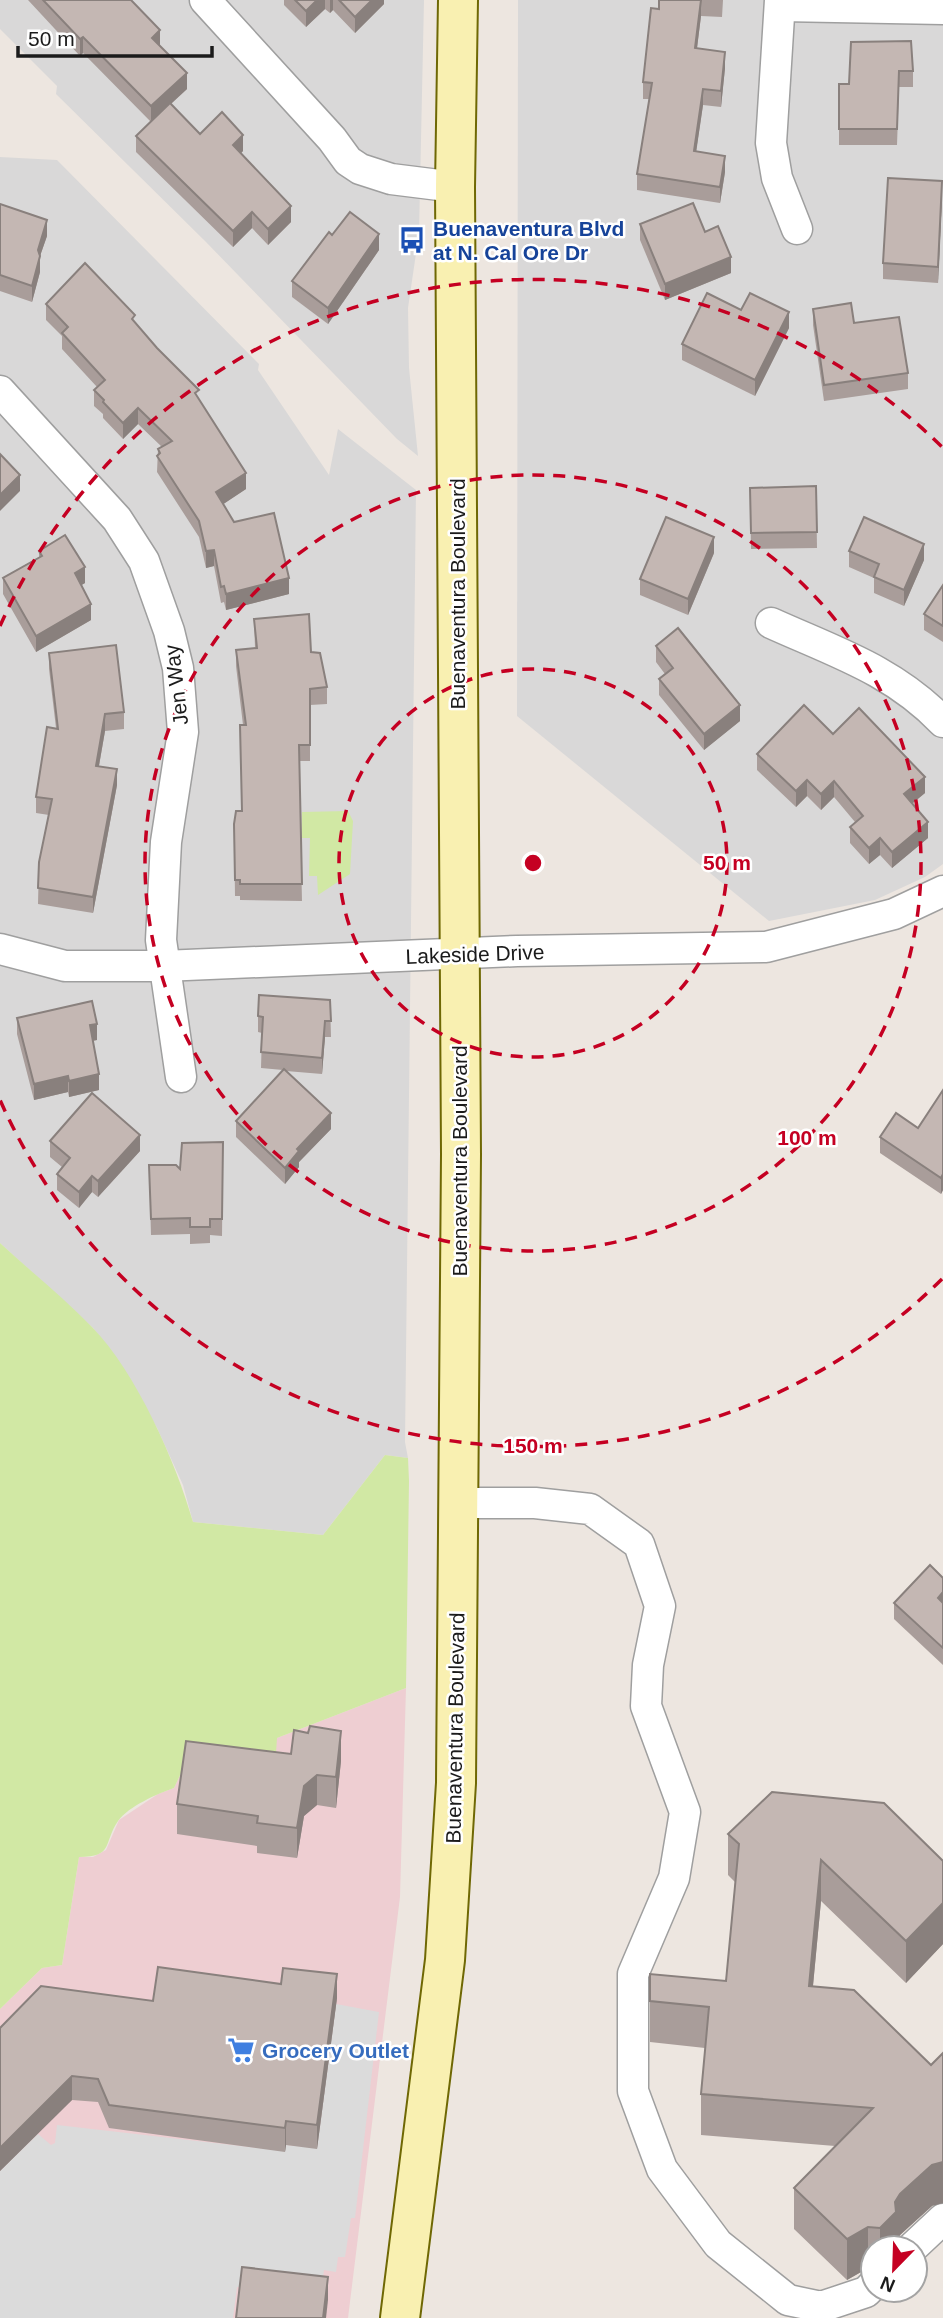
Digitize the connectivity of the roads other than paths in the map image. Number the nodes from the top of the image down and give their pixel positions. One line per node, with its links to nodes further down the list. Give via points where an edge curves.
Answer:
1 (205, 0): 5 (street, via 348,161 391,179)
2 (458, 0): 5 (main road, Buenaventura Boulevard)
3 (780, 3): 4 (street); 6 (street, via 771,143 777,178)
4 (943, 9)
5 (455, 187): 12 (main road, Buenaventura Boulevard)
6 (797, 229)
7 (0, 391): 13 (street, Jen Way, via 117,519 144,561 169,631 178,668 183,732 166,842)
8 (771, 623): 9 (street, via 879,670 916,695)
9 (943, 722)
10 (943, 891): 12 (street, Lakeside Drive, via 881,918 766,947)
11 (0, 949): 13 (street, Lakeside Drive, via 65,966)
12 (458, 954): 13 (street, Lakeside Drive); 15 (main road, Buenaventura Boulevard)
13 (163, 966): 14 (street, Jen Way)
14 (181, 1077)
15 (460, 1503): 18 (street, via 590,1509 639,1544 660,1606 648,1665 646,1706 685,1812 674,1878 633,1974 633,2091 662,2169 718,2244 788,2300 821,2306); 19 (main road, Buenaventura Boulevard, via 456,1783 445,1959)
16 (943, 2219): 17 (street)
17 (927, 2234)
18 (859, 2294)
19 (400, 2318)

